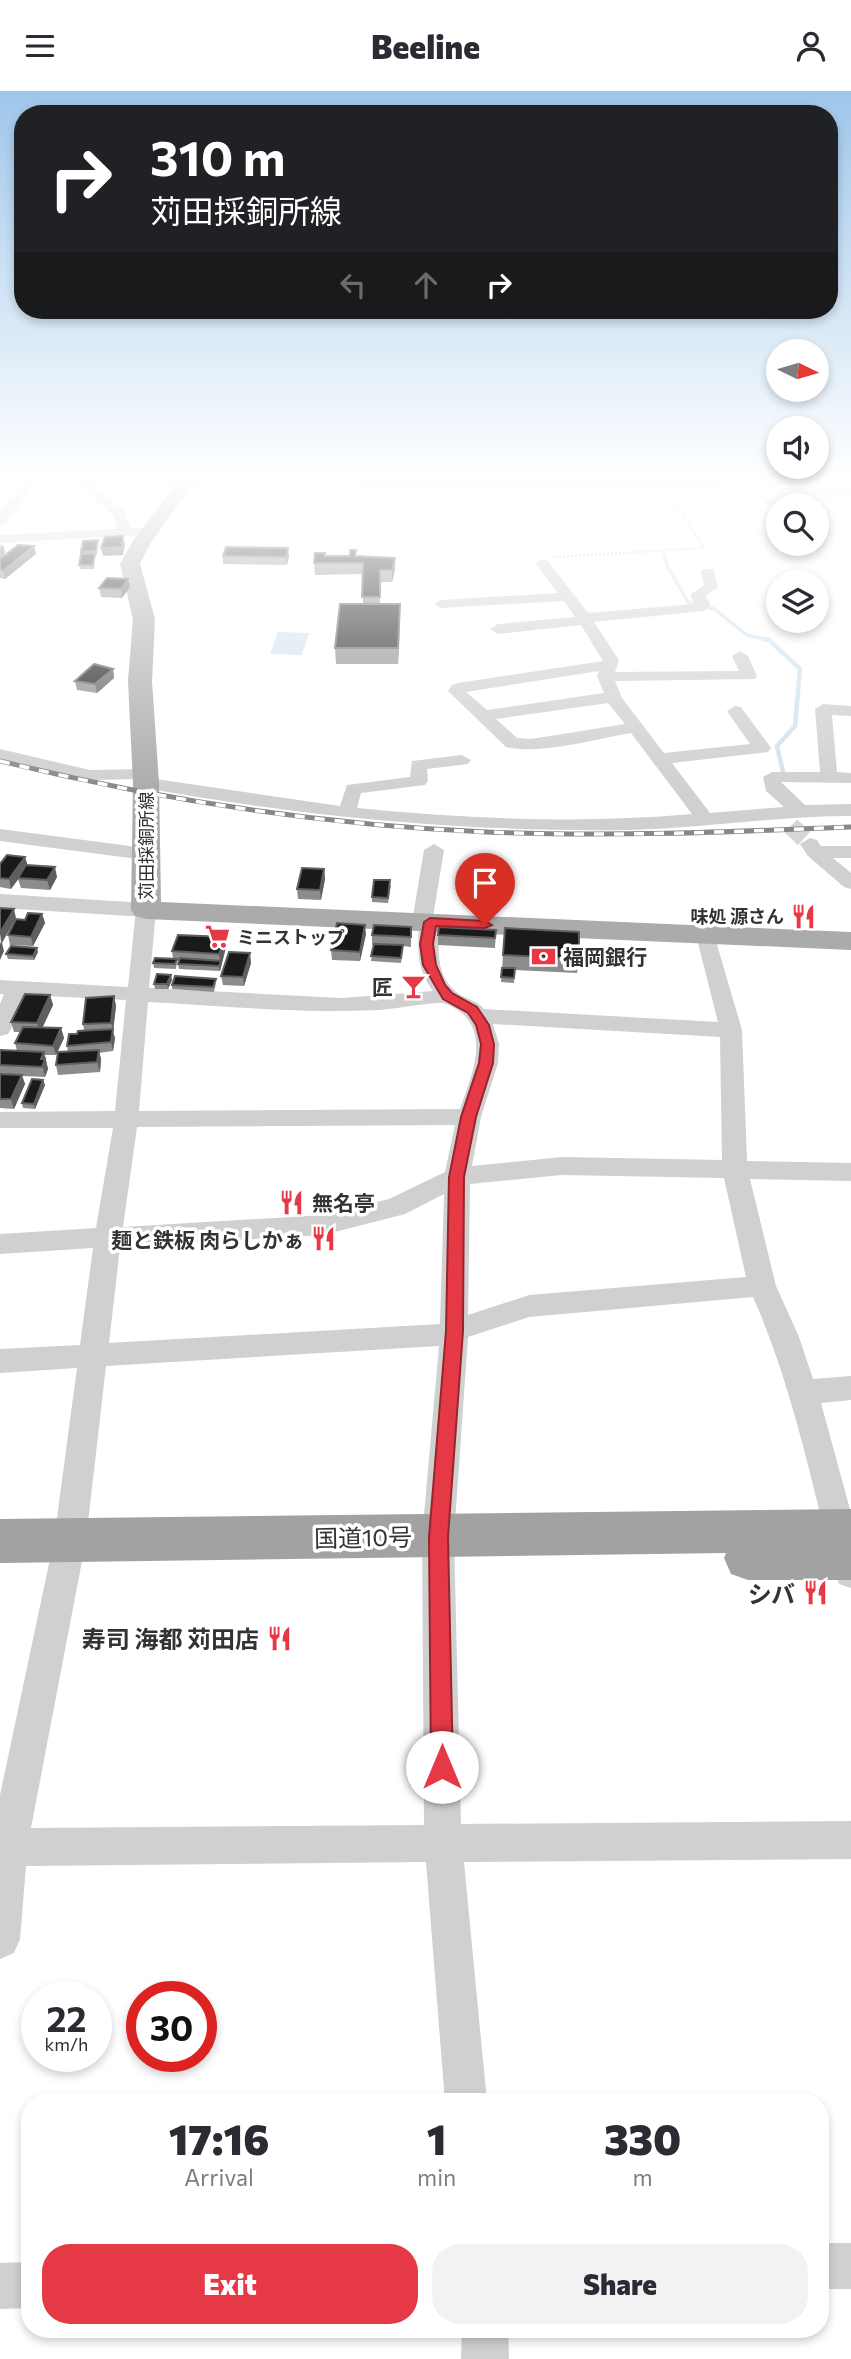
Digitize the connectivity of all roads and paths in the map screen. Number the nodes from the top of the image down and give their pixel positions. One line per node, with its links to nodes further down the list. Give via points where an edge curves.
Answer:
1 (134, 580): 19 (main road, 苅田採銅所線, via 144,618 139,681)
2 (554, 580): 4 (street)
3 (710, 580): 6 (street, via 712,587 697,595 704,604 699,608)
4 (566, 597): 5 (street); 6 (street)
5 (441, 604)
6 (585, 619): 7 (street); 9 (street, via 611,660)
7 (498, 629)
8 (740, 656): 9 (street, via 749,676 647,678)
9 (608, 670): 10 (street); 13 (street, via 458,688)
10 (613, 697): 13 (street); 14 (street)
11 (735, 711): 16 (street, via 762,748)
12 (851, 711): 20 (street, via 823,709)
13 (483, 716): 14 (street, via 512,743)
14 (633, 728): 16 (street)
15 (0, 754): 19 (street, via 90,775)
16 (662, 758): 24 (street)
17 (462, 760): 22 (street, via 418,765 419,781 354,789)
18 (851, 778): 20 (street)
19 (145, 779): 22 (street, via 259,804); 28 (main road, 苅田採銅所線)
20 (829, 779): 23 (street, via 772,777 772,787)
21 (851, 810): 23 (street)
22 (347, 813): 24 (street, via 516,824)
23 (790, 817): 24 (street)
24 (706, 820)
25 (0, 835): 28 (street)
26 (434, 850): 32 (street)
27 (851, 852): 29 (street, via 813,848)
28 (145, 854): 31 (main road, 苅田採銅所線)
29 (851, 883)
30 (0, 901): 31 (street)
31 (146, 910): 32 (main road, 苅田採銅所線); 36 (street)
32 (426, 922): 33 (main road, 苅田採銅所線); 37 (street, via 429,965)
33 (706, 935): 34 (main road, 苅田採銅所線); 40 (street)
34 (851, 941)
35 (9, 988): 36 (street); 39 (street)
36 (138, 995): 37 (street, via 342,1005); 43 (street)
37 (447, 996): 38 (street, via 466,1004)
38 (478, 1016): 40 (street); 41 (street, via 488,1053)
39 (0, 1028)
40 (731, 1030): 44 (street)
41 (468, 1117): 43 (street); 46 (street)
42 (0, 1120): 43 (street)
43 (126, 1120): 47 (street)
44 (735, 1169): 45 (street); 46 (street, via 562,1166); 49 (street)
45 (851, 1172)
46 (457, 1177): 47 (street, via 418,1198 348,1221); 50 (street)
47 (108, 1238): 48 (street); 51 (street)
48 (0, 1244)
49 (762, 1286): 50 (street, via 529,1306); 54 (street)
50 (454, 1331): 51 (street); 56 (street)
51 (95, 1355): 52 (street); 58 (street)
52 (0, 1361)
53 (851, 1388): 54 (street)
54 (803, 1392): 57 (street)
55 (0, 1541): 58 (highway, 国道10号)
56 (440, 1548): 57 (highway, 国道10号); 58 (highway, 国道10号); 61 (street)
57 (848, 1550)
58 (68, 1551): 59 (highway, 国道10号); 62 (street)
59 (0, 1563)
60 (851, 1839): 61 (street)
61 (443, 1844): 62 (street); 64 (street)
62 (4, 1847): 63 (street)
63 (0, 1939)
64 (465, 2093)
65 (829, 2266): 66 (street)
66 (851, 2266)
67 (21, 2285): 68 (street)
68 (0, 2286)
69 (485, 2338): 70 (street)
70 (485, 2359)

